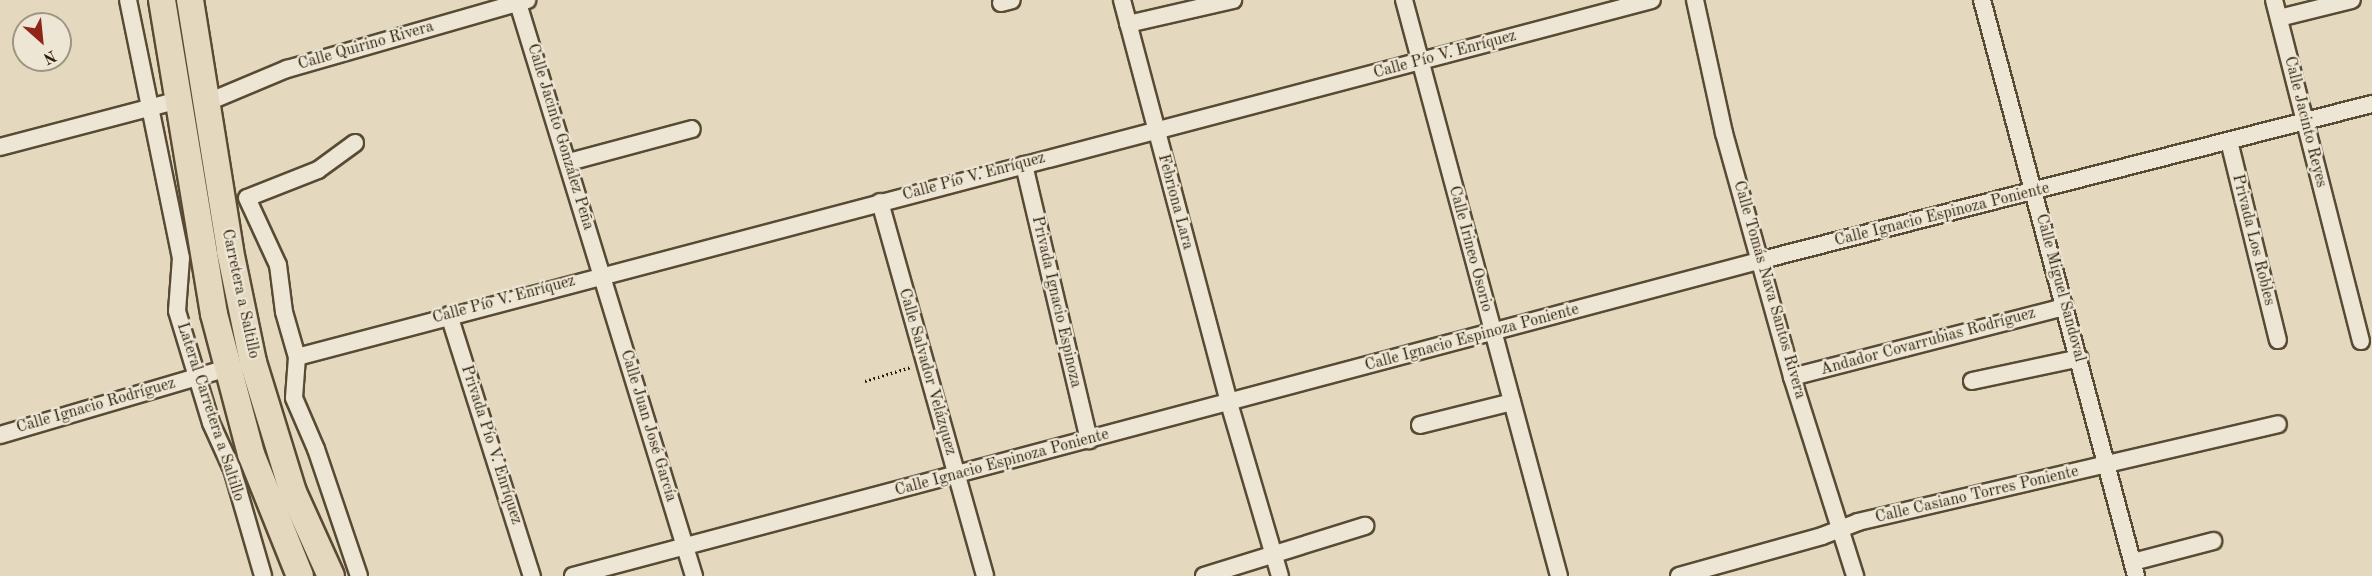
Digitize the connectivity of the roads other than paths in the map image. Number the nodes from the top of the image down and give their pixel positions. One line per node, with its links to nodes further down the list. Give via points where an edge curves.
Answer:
1 (128, 0): 19 (street, Lateral Carretera a Saltillo)
2 (162, 0): 16 (main road, Carretera a Saltillo)
3 (190, 0): 17 (main road, Carretera a Saltillo)
4 (1122, 0): 14 (street, Febriona Lara)
5 (1233, 0): 14 (street)
6 (1404, 0): 15 (street, Calle Irineo Osorio)
7 (1652, 0): 15 (street, Calle Pío V. Enríquez)
8 (1695, 0): 30 (street, Calle Tomás Nava Santos Rivera, via 1724,133)
9 (1982, 0): 28 (street, Calle Miguel Sandoval)
10 (2274, 0): 13 (street, Calle Jacinto Reyes)
11 (2352, 0): 13 (street)
12 (521, 1): 17 (street, Calle Quirino Rivera, via 287,69); 26 (street, Calle Jacinto González Peña)
13 (2279, 18): 20 (street, Calle Jacinto Reyes)
14 (1128, 24): 22 (street, Febriona Lara)
15 (1420, 61): 22 (street, Calle Pío V. Enríquez); 34 (street, Calle Irineo Osorio)
16 (179, 100): 19 (street); 39 (main road, Carretera a Saltillo, via 214,314)
17 (208, 102): 59 (main road, Carretera a Saltillo, via 230,250 253,363 293,492)
18 (2372, 104): 20 (street, Calle Ignacio Espinoza Poniente)
19 (152, 105): 25 (street); 40 (street, Lateral Carretera a Saltillo, via 181,258 176,304)
20 (2306, 121): 23 (street, Calle Ignacio Espinoza Poniente); 36 (street, Calle Jacinto Reyes)
21 (692, 129): 26 (street)
22 (1156, 130): 27 (street, Calle Pío V. Enríquez); 44 (street, Febriona Lara)
23 (2229, 141): 28 (street, Calle Ignacio Espinoza Poniente); 35 (street, Privada Los Robles)
24 (355, 143): 37 (street, via 318,170 248,198 274,253)
25 (0, 147)
26 (569, 162): 31 (street, Calle Jacinto González Peña)
27 (1024, 165): 29 (street, Calle Pío V. Enríquez); 48 (street, Privada Ignacio Espinoza)
28 (2034, 192): 30 (street, Calle Ignacio Espinoza Poniente); 32 (street, Calle Miguel Sandoval)
29 (880, 202): 31 (street, Calle Pío V. Enríquez); 50 (street, Calle Salvador Velázquez)
30 (1762, 260): 34 (street, Calle Ignacio Espinoza Poniente); 41 (street, Calle Tomás Nava Santos Rivera)
31 (602, 275): 33 (street, Calle Pío V. Enríquez); 54 (street, Calle Juan José García)
32 (2065, 307): 38 (street, Calle Miguel Sandoval); 41 (street, Andador Covarrubias Rodríguez)
33 (449, 315): 37 (street, Calle Pío V. Enríquez); 61 (street, Privada Pío V. Enríquez)
34 (1493, 333): 43 (street, Calle Irineo Osorio); 44 (street, Calle Ignacio Espinoza Poniente)
35 (2278, 340)
36 (2361, 341)
37 (297, 357): 60 (street, via 294,398 316,449)
38 (2080, 358): 42 (street); 49 (street, Calle Miguel Sandoval)
39 (228, 369): 40 (street, Calle Ignacio Rodríguez); 58 (main road, Carretera a Saltillo, via 251,454)
40 (199, 376): 47 (street, Calle Ignacio Rodríguez); 57 (street, Lateral Carretera a Saltillo, via 212,423 232,469)
41 (1792, 377): 52 (street, Calle Tomás Nava Santos Rivera)
42 (1972, 381)
43 (1512, 402): 46 (street); 67 (street, Calle Irineo Osorio)
44 (1229, 403): 48 (street, Calle Ignacio Espinoza Poniente); 55 (street, Febriona Lara)
45 (2278, 424): 49 (street, Calle Casiano Torres Poniente)
46 (1420, 425)
47 (0, 435)
48 (1089, 440): 50 (street, Calle Ignacio Espinoza Poniente)
49 (2109, 465): 52 (street, Calle Casiano Torres Poniente); 56 (street, Calle Miguel Sandoval)
50 (956, 475): 54 (street, Calle Ignacio Espinoza Poniente); 64 (street, Calle Salvador Velázquez)
51 (1365, 526): 55 (street)
52 (1839, 527): 68 (street, Calle Casiano Torres Poniente, via 1822,536); 69 (street, Calle Tomás Nava Santos Rivera)
53 (2213, 541): 56 (street)
54 (685, 547): 62 (street, Calle Ignacio Espinoza Poniente); 63 (street, Calle Juan José García)
55 (1274, 556): 65 (street); 66 (street, Febriona Lara)
56 (2135, 569)
57 (263, 576)
58 (300, 576)
59 (331, 576)
60 (359, 576)
61 (532, 576)
62 (573, 576)
63 (694, 576)
64 (985, 576)
65 (1204, 576)
66 (1280, 576)
67 (1559, 576)
68 (1679, 576)
69 (1855, 576)

